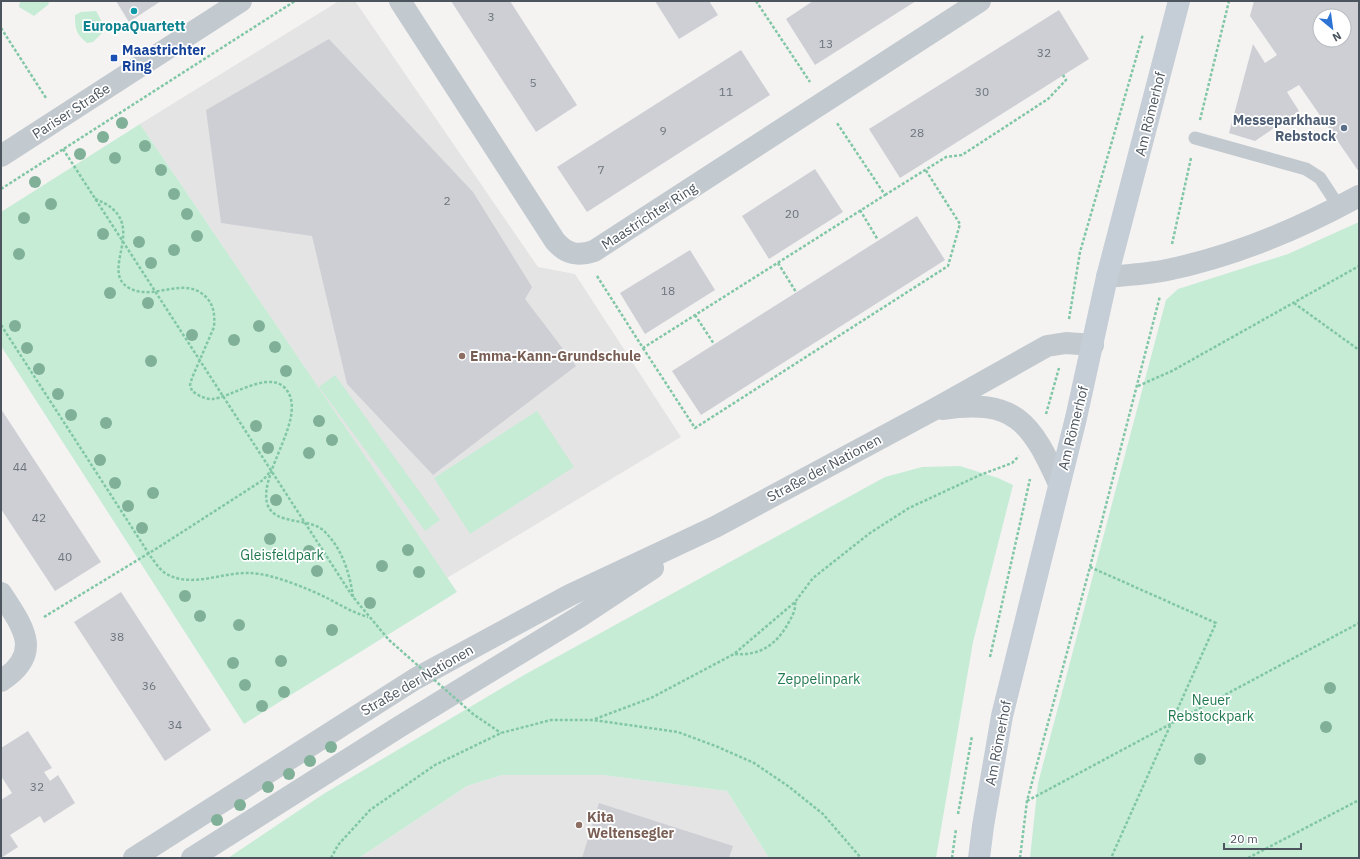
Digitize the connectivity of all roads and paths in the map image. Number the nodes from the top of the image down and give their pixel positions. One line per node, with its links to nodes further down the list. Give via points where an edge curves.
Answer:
1 (241, 1): 15 (street, Pariser Straße)
2 (295, 1): 14 (path)
3 (400, 1): 25 (street, via 555,241 562,250)
4 (756, 1): 12 (path)
5 (980, 1): 12 (street, Maastrichter Ring)
6 (1179, 1): 29 (main road, Am Römerhof)
7 (1229, 1): 13 (path)
8 (1, 28): 11 (path)
9 (1144, 31): 35 (path, via 1080,252)
10 (1063, 75): 16 (path, via 1066,80 1048,99 962,155 946,157)
11 (47, 100)
12 (824, 103): 18 (path); 25 (street, Maastrichter Ring, via 594,250)
13 (1195, 138): 21 (lane, via 1306,169 1320,178); 28 (path)
14 (63, 149): 17 (path); 20 (path)
15 (1, 156)
16 (925, 169): 18 (path); 38 (path, via 960,224 948,266 695,428)
17 (1, 189)
18 (885, 195): 22 (path)
19 (1359, 196): 21 (street)
20 (95, 199): 24 (path); 24 (path, via 108,205 122,221)
21 (1339, 207): 28 (street, via 1243,249)
22 (860, 210): 23 (path); 26 (path)
23 (878, 240)
24 (123, 242): 30 (path); 30 (path, via 118,268 123,283 134,290)
25 (583, 254): 38 (path)
26 (778, 263): 31 (path); 33 (path)
27 (1359, 266): 32 (path)
28 (1166, 270): 29 (street); 41 (path)
29 (1107, 277): 37 (main road, Am Römerhof)
30 (156, 291): 40 (path); 40 (path, via 176,287 195,289 210,301 215,318 214,327)
31 (796, 292)
32 (1294, 302): 39 (path); 41 (path, via 1172,371)
33 (695, 315): 36 (path); 38 (path)
34 (1, 325): 49 (path)
35 (1066, 343): 37 (street, Straße der Nationen); 43 (street, Straße der Nationen, via 1048,346); 44 (path)
36 (714, 344)
37 (1093, 345): 46 (main road, Am Römerhof)
38 (643, 348)
39 (1359, 350)
40 (200, 361): 42 (path); 42 (path, via 190,385 192,391 206,398)
41 (1138, 386): 50 (path)
42 (222, 397): 45 (path); 45 (path, via 236,390 263,383 279,384 287,391 291,410 289,424)
43 (933, 410): 44 (street, Straße der Nationen, via 966,405 999,409 1014,416); 48 (street, Straße der Nationen)
44 (1033, 434): 46 (street, Straße der Nationen); 53 (path, via 1021,454 1012,463 909,508 883,524 813,578); 58 (path)
45 (270, 472): 47 (path); 47 (path, via 266,498 270,510 283,518); 49 (path, via 263,480)
46 (1060, 484): 73 (main road, Am Römerhof, via 1002,716)
47 (305, 523): 52 (path); 52 (path, via 324,531 341,555 348,568)
48 (715, 527): 68 (street, Straße der Nationen, via 570,595 414,679); 69 (street, Straße der Nationen, via 579,618 399,727)
49 (149, 554): 54 (path, via 164,572 174,577 196,579 249,573 285,581); 56 (path)
50 (1090, 567): 61 (path, via 1216,623); 65 (path)
51 (1, 593): 56 (street)
52 (352, 597): 54 (path)
53 (795, 602): 57 (path); 57 (path, via 792,617 777,640 756,653)
54 (368, 617): 63 (path, bridge, via 389,640 473,714)
55 (1359, 623): 61 (path)
56 (22, 629): 59 (street, via 26,639 26,657 14,673)
57 (734, 654): 60 (path, via 652,698)
58 (989, 658)
59 (1, 681)
60 (593, 720): 63 (path, via 552,720); 71 (path, via 678,732 754,763 822,814)
61 (1171, 724): 65 (path); 75 (path)
62 (974, 729): 66 (path)
63 (501, 733): 70 (path, via 434,766 370,810 338,845)
64 (1359, 800): 76 (path)
65 (1027, 802): 74 (path)
66 (958, 820)
67 (956, 828): 72 (path)
68 (134, 858)
69 (192, 858)
70 (331, 858)
71 (861, 858)
72 (952, 858)
73 (979, 858)
74 (1020, 858)
75 (1111, 858)
76 (1248, 858)

